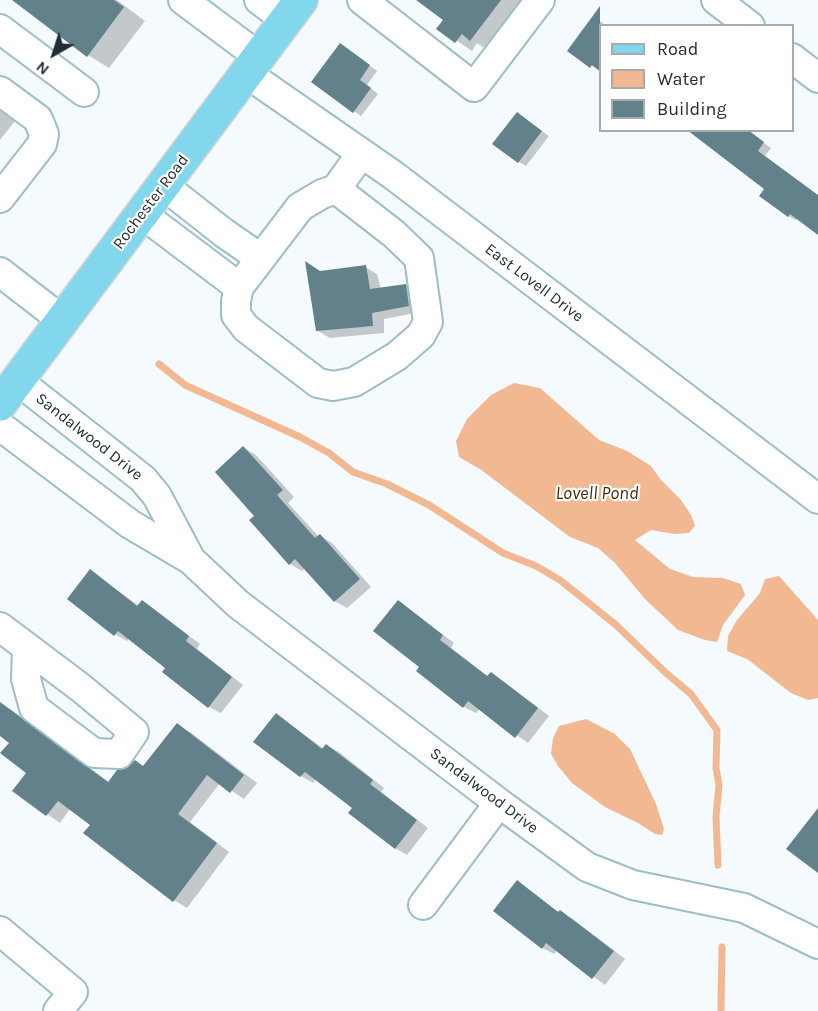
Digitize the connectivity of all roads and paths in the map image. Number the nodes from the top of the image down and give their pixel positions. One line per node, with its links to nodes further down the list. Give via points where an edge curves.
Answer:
1 (183, 0): 10 (street, East Lovell Drive)
2 (259, 0): 6 (street)
3 (362, 0): 4 (street, via 474,87)
4 (540, 0)
5 (716, 0): 7 (street)
6 (294, 10): 10 (main road, Rochester Road)
7 (747, 24)
8 (0, 29): 13 (street)
9 (794, 60): 11 (street)
10 (252, 64): 14 (street, East Lovell Drive); 15 (main road, Rochester Road)
11 (818, 78)
12 (0, 91): 17 (street, via 38,119 44,134 42,144)
13 (84, 92)
14 (361, 154): 16 (street); 25 (street, East Lovell Drive)
15 (163, 185): 18 (main road, Rochester Road); 19 (street)
16 (336, 189): 19 (street, via 300,207); 21 (street, via 419,258 428,322 421,335 397,356 354,382 333,386 318,383 246,328 236,315)
17 (0, 198)
18 (142, 214): 21 (street); 22 (main road, Rochester Road)
19 (260, 258): 21 (street)
20 (0, 272): 22 (street)
21 (238, 287)
22 (62, 320): 23 (main road, Rochester Road)
23 (8, 392): 26 (street, Sandalwood Drive, via 143,479 157,496)
24 (0, 426): 26 (street, Sandalwood Drive, via 130,524)
25 (818, 499)
26 (191, 560): 29 (street, Sandalwood Drive, via 238,604)
27 (0, 627): 28 (street)
28 (27, 648)
29 (499, 803): 30 (street); 32 (street, Sandalwood Drive, via 587,867 661,893 744,908)
30 (423, 905)
31 (0, 931): 33 (street, via 73,992)
32 (818, 944)
33 (58, 1011)

